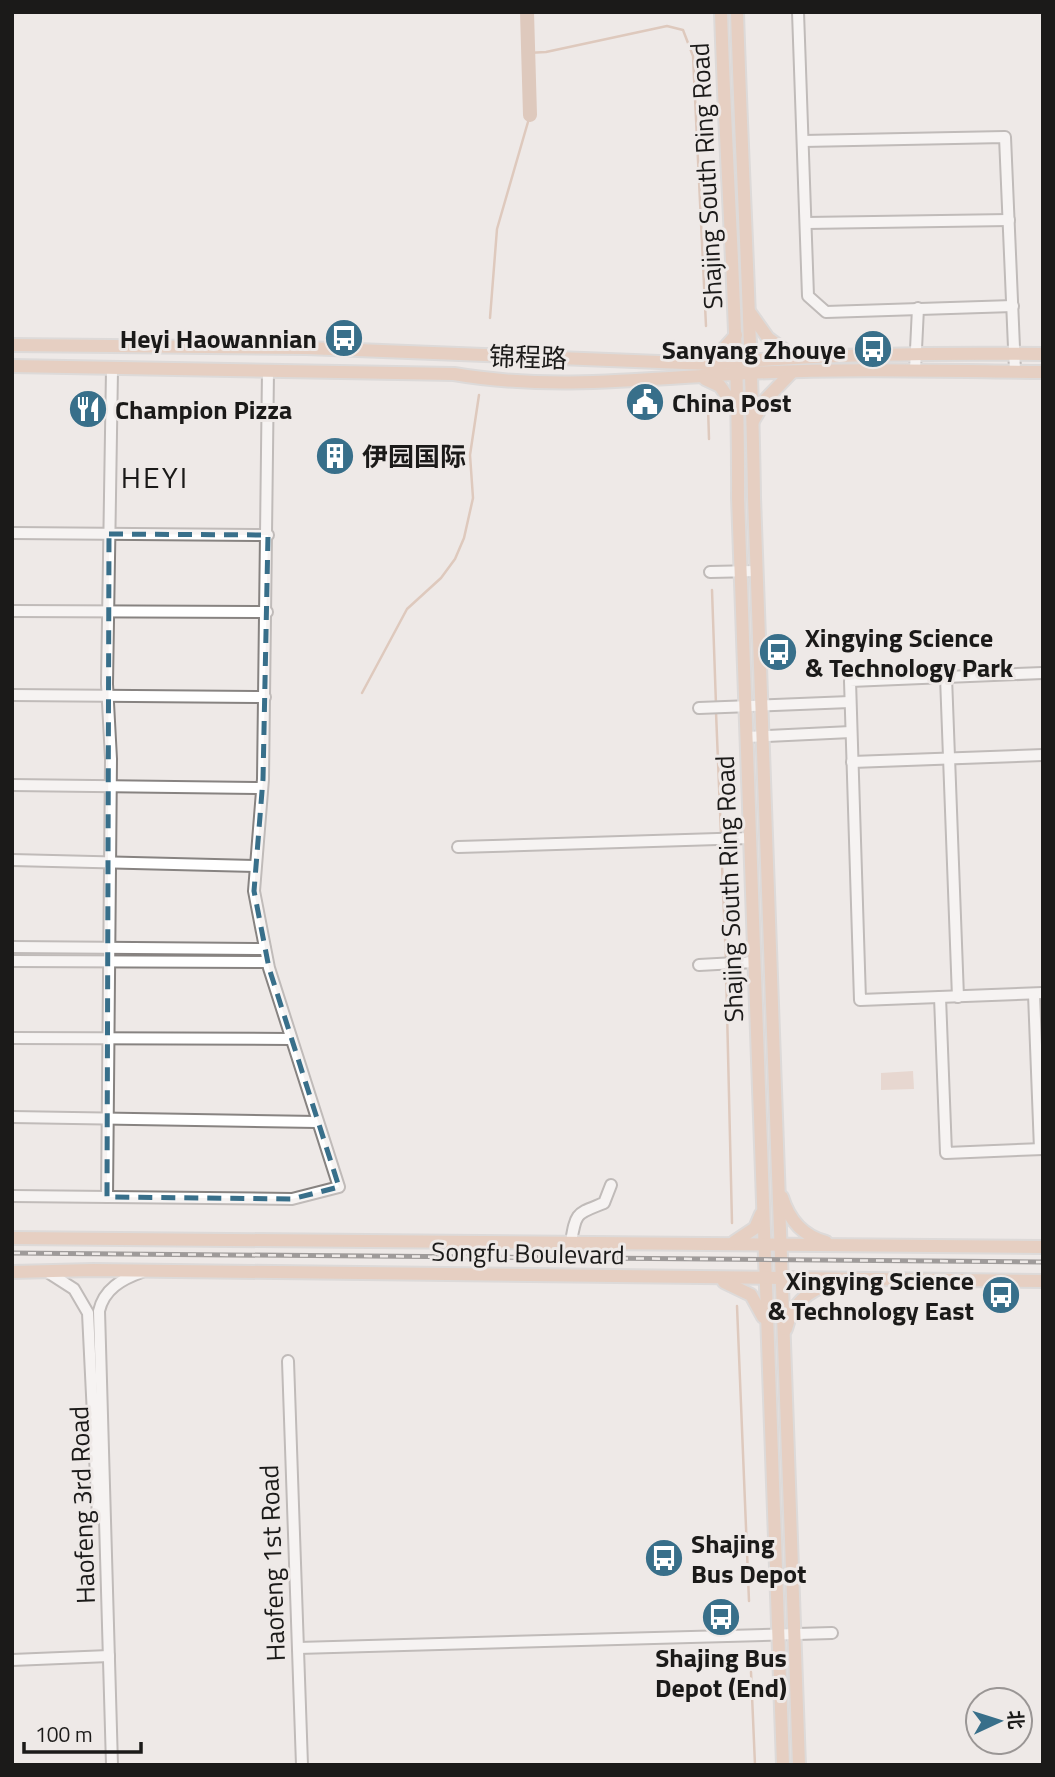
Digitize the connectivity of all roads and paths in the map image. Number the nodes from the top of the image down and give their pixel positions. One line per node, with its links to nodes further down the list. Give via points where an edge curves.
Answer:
1 (721, 12): 10 (main road, Shajing South Ring Road)
2 (737, 12): 9 (main road, Shajing South Ring Road)
3 (798, 12): 4 (street)
4 (803, 141): 5 (street, via 1005,137); 6 (street)
5 (1009, 220): 6 (street); 7 (street)
6 (806, 223): 8 (street, via 808,296 826,312)
7 (1013, 306): 8 (street); 14 (street)
8 (918, 308): 13 (street)
9 (750, 313): 16 (main road, via 768,338); 17 (main road, Shajing South Ring Road)
10 (737, 335): 18 (main road); 22 (main road, Shajing South Ring Road)
11 (12, 345): 12 (main road, 锦程路)
12 (97, 346): 18 (main road, 锦程路, via 306,348); 20 (main road)
13 (916, 353): 14 (main road); 16 (main road); 23 (street)
14 (1015, 354): 15 (main road); 25 (street)
15 (1043, 354)
16 (795, 357): 17 (main road)
17 (752, 359): 22 (main road, Shajing South Ring Road)
18 (710, 365): 22 (main road, 锦程路)
19 (12, 366): 20 (main road, 锦程路)
20 (98, 369): 21 (main road, 锦程路)
21 (111, 370): 24 (main road, 锦程路); 32 (street)
22 (743, 370): 26 (main road, 锦程路); 28 (main road, 锦程路); 29 (main road, Shajing South Ring Road); 30 (main road, Shajing South Ring Road)
23 (915, 370): 25 (main road, 锦程路); 26 (main road, 锦程路)
24 (268, 371): 28 (main road, 锦程路, via 454,374 497,381); 33 (street)
25 (1015, 371): 27 (main road, 锦程路)
26 (792, 372): 30 (main road)
27 (1043, 372)
28 (701, 378): 29 (main road, via 720,386)
29 (739, 414): 34 (main road, Shajing South Ring Road)
30 (753, 421): 35 (main road, Shajing South Ring Road)
31 (12, 533): 32 (street)
32 (109, 534): 33 (street); 37 (street)
33 (268, 535): 39 (street)
34 (741, 571): 35 (street); 36 (street); 47 (main road, Shajing South Ring Road)
35 (756, 571): 46 (main road, Shajing South Ring Road)
36 (710, 572)
37 (108, 610): 38 (street); 39 (street); 43 (street)
38 (12, 611)
39 (267, 612): 44 (street)
40 (1043, 673): 41 (street)
41 (946, 677): 45 (street, via 850,681); 53 (street)
42 (12, 695): 43 (street)
43 (108, 695): 44 (street); 56 (street)
44 (265, 697): 57 (street)
45 (850, 702): 46 (street); 49 (street)
46 (761, 705): 47 (street); 50 (main road, Shajing South Ring Road)
47 (745, 706): 48 (street); 51 (main road, Shajing South Ring Road)
48 (699, 708)
49 (851, 732): 50 (street); 54 (street)
50 (762, 736): 51 (street); 80 (main road, Shajing South Ring Road)
51 (746, 737): 58 (main road, Shajing South Ring Road)
52 (1043, 755): 53 (street)
53 (949, 759): 54 (street); 72 (street)
54 (852, 762): 71 (street, via 860,1000)
55 (12, 785): 56 (street)
56 (110, 786): 57 (street); 61 (street)
57 (262, 788): 62 (street)
58 (750, 838): 59 (street); 68 (main road, Shajing South Ring Road)
59 (458, 847)
60 (12, 860): 61 (street)
61 (109, 861): 62 (street); 65 (street)
62 (256, 866): 64 (street, via 254,891)
63 (12, 947): 65 (street)
64 (265, 949): 65 (street); 67 (street)
65 (108, 955): 66 (street); 67 (street); 74 (street)
66 (12, 961)
67 (267, 962): 75 (street)
68 (754, 962): 69 (street); 84 (main road, Shajing South Ring Road)
69 (699, 965)
70 (1038, 994): 72 (street); 79 (street)
71 (940, 997): 72 (street); 79 (street, via 946,1153)
72 (958, 997)
73 (12, 1038): 74 (street)
74 (107, 1039): 75 (street); 77 (street)
75 (291, 1040): 78 (street)
76 (12, 1117): 77 (street)
77 (106, 1118): 78 (street); 83 (street)
78 (317, 1122): 83 (street, via 339,1187 292,1199)
79 (1042, 1149)
80 (778, 1174): 89 (main road, Shajing South Ring Road); 90 (main road, via 784,1205 798,1227 810,1237)
81 (611, 1185): 86 (street, via 604,1203 580,1212)
82 (12, 1196): 83 (street)
83 (107, 1197)
84 (762, 1199): 87 (main road, via 760,1216 750,1233 736,1242); 88 (main road, Shajing South Ring Road)
85 (12, 1238): 86 (main road, Songfu Boulevard)
86 (571, 1242): 87 (main road, Songfu Boulevard)
87 (720, 1244): 88 (main road, Songfu Boulevard)
88 (764, 1245): 89 (main road, Songfu Boulevard); 96 (main road, Shajing South Ring Road)
89 (781, 1245): 90 (main road, Songfu Boulevard); 97 (main road, Shajing South Ring Road)
90 (843, 1246): 91 (main road, Songfu Boulevard)
91 (1043, 1247)
92 (46, 1271): 93 (main road, Songfu Boulevard); 94 (main road, Songfu Boulevard); 107 (street, Haofeng 3rd Road, via 74,1289 88,1313)
93 (147, 1271): 95 (main road, Songfu Boulevard); 107 (street, Haofeng 3rd Road, via 118,1283 99,1311)
94 (12, 1272)
95 (707, 1278): 96 (main road, Songfu Boulevard); 100 (main road, via 751,1296 760,1306)
96 (765, 1279): 97 (main road, Songfu Boulevard); 100 (main road, Shajing South Ring Road)
97 (781, 1280): 98 (main road, Songfu Boulevard); 101 (main road, Shajing South Ring Road)
98 (841, 1280): 99 (main road, Songfu Boulevard); 101 (main road, via 801,1299)
99 (1043, 1282)
100 (768, 1334): 105 (main road, Shajing South Ring Road)
101 (783, 1343): 104 (main road, Shajing South Ring Road)
102 (289, 1361): 106 (street, Haofeng 1st Road)
103 (832, 1633): 104 (street)
104 (794, 1634): 105 (street); 112 (main road, Shajing South Ring Road)
105 (779, 1635): 106 (street); 111 (main road, Shajing South Ring Road)
106 (298, 1648): 110 (street, Haofeng 1st Road)
107 (106, 1656): 108 (street); 109 (street, Haofeng 3rd Road)
108 (12, 1660)
109 (110, 1765)
110 (302, 1765)
111 (783, 1765)
112 (799, 1765)

